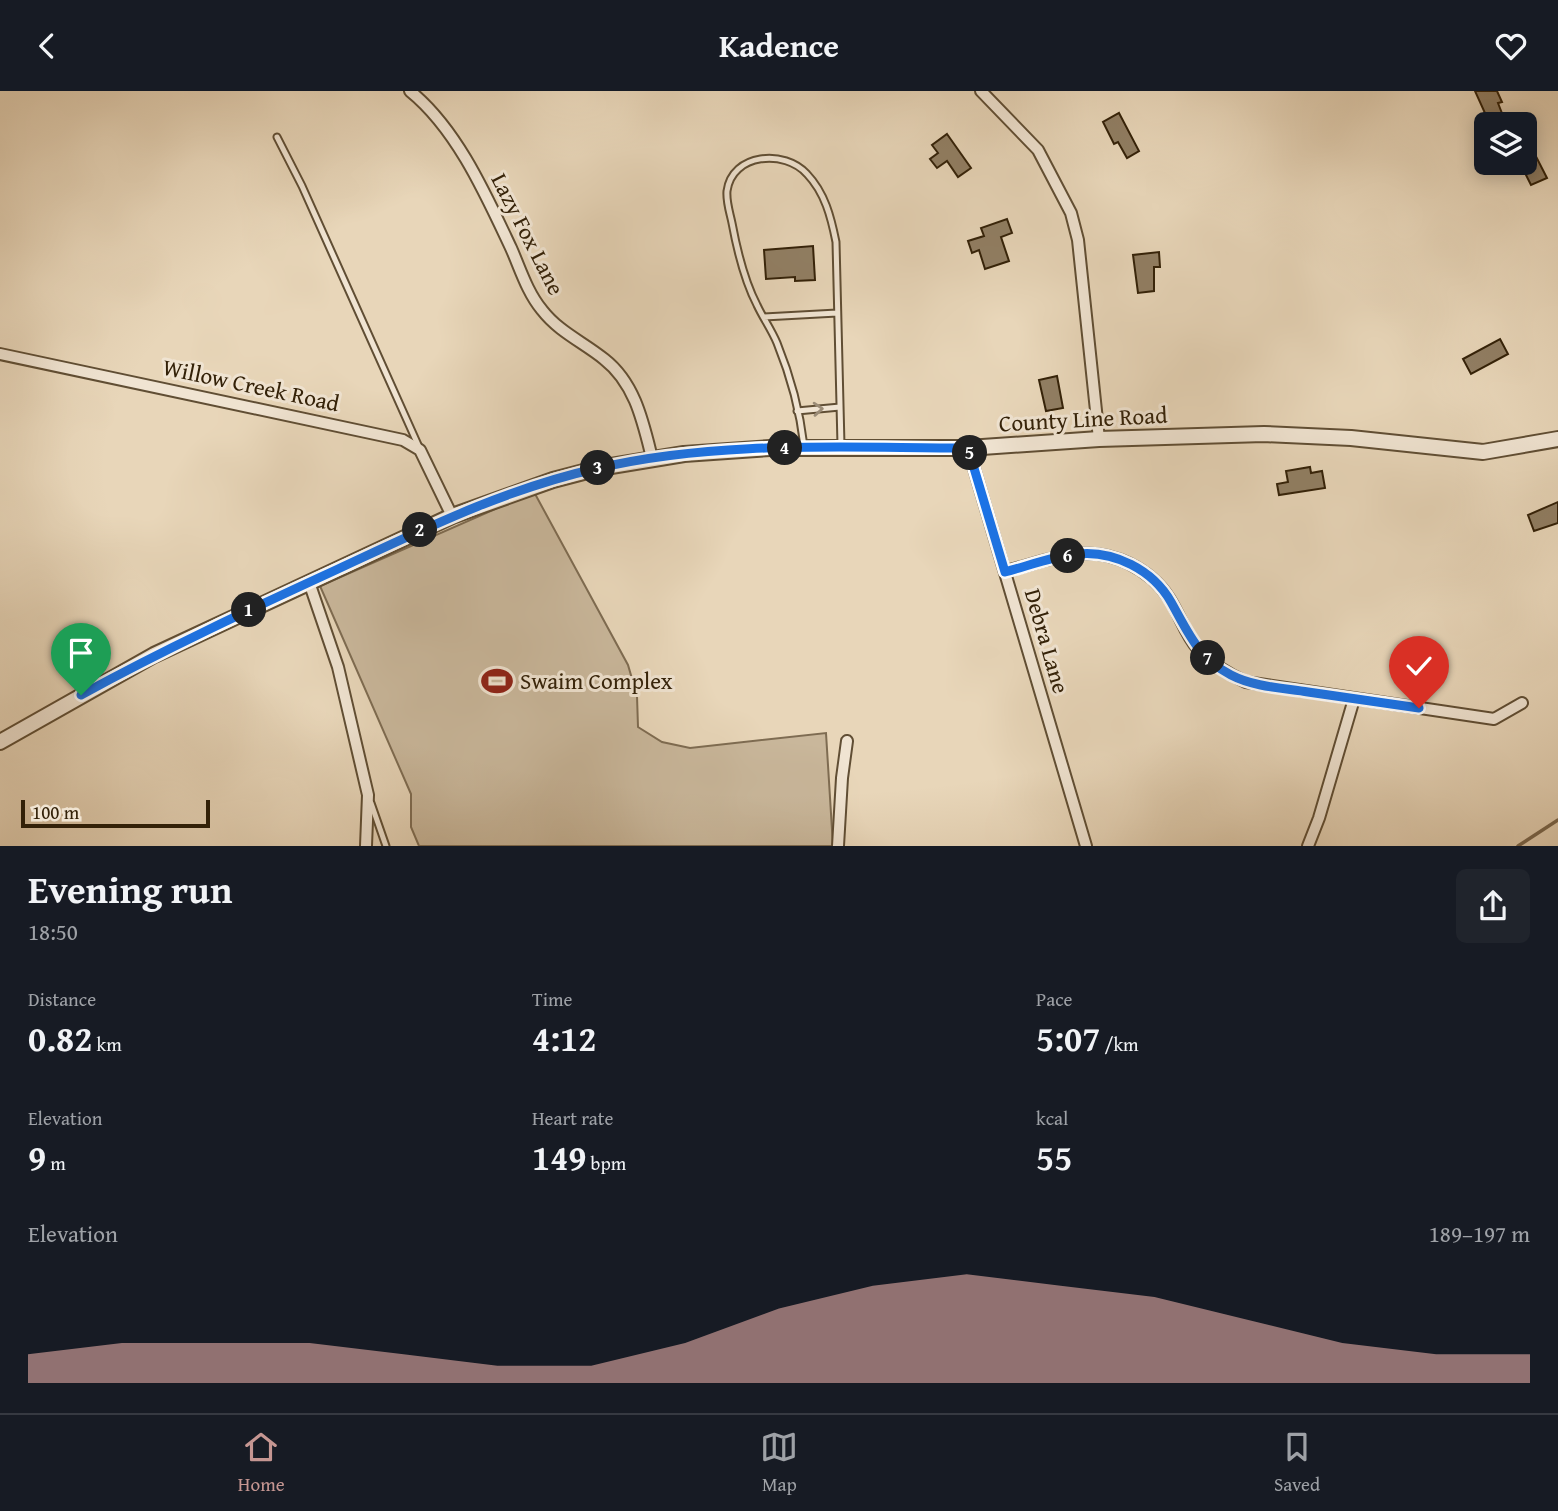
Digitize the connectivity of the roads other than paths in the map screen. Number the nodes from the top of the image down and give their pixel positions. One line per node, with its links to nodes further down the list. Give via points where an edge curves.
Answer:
1 (410, 91): 15 (street, Lazy Fox Lane, via 468,162 542,310 622,377 636,400)
2 (981, 91): 9 (street, via 1038,150 1071,213 1078,240)
3 (277, 137): 14 (lane)
4 (837, 313): 5 (lane); 5 (lane, via 836,242 822,193 806,172 768,157 748,162 733,175 727,191 740,260); 7 (lane)
5 (764, 317): 8 (lane, via 778,346)
6 (0, 354): 14 (street, Willow Creek Road, via 387,436)
7 (840, 407): 8 (lane, one-way to 7); 12 (lane)
8 (797, 411): 11 (lane)
9 (1099, 439): 10 (street, County Line Road, via 1264,434 1483,452); 13 (street, County Line Road)
10 (1558, 439)
11 (804, 448): 12 (street, County Line Road); 15 (street, County Line Road)
12 (842, 448): 13 (street, County Line Road)
13 (968, 448): 17 (street, Debra Lane)
14 (420, 450): 16 (street)
15 (652, 458): 16 (street, County Line Road, via 553,480)
16 (452, 516): 18 (street, County Line Road)
17 (1005, 572): 19 (street, via 1075,554 1096,553 1122,560 1159,585 1187,635 1228,674 1247,682); 27 (street, Debra Lane)
18 (309, 582): 22 (street, County Line Road, via 154,655); 23 (street, via 338,667)
19 (1354, 699): 20 (street, via 1494,719); 28 (street)
20 (1522, 703)
21 (847, 741): 26 (street)
22 (0, 742)
23 (368, 795): 24 (street); 25 (lane)
24 (366, 846)
25 (386, 846)
26 (838, 846)
27 (1086, 846)
28 (1308, 846)

